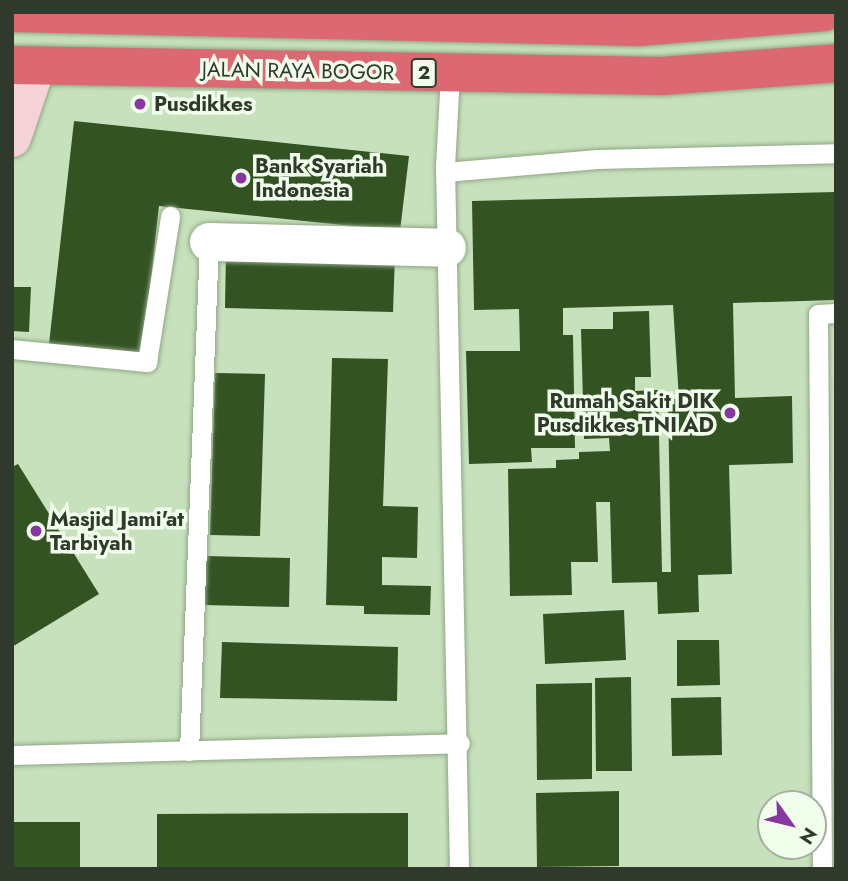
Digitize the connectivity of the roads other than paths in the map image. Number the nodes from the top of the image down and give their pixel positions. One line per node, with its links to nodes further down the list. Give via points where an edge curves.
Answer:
1 (824, 12): 3 (highway)
2 (26, 14): 4 (highway); 6 (highway)
3 (680, 18): 4 (highway)
4 (455, 26): 7 (highway)
5 (836, 62): 7 (highway, JALAN RAYA BOGOR / 2, via 661,76)
6 (24, 66): 7 (highway, JALAN RAYA BOGOR / 2); 8 (street)
7 (450, 74): 10 (lane)
8 (12, 138)
9 (836, 153): 10 (lane, via 597,159)
10 (445, 172): 13 (lane)
11 (170, 216): 15 (lane, via 147,362)
12 (209, 242): 13 (street); 17 (lane)
13 (447, 248): 16 (lane)
14 (836, 313): 19 (lane, via 818,314)
15 (12, 349)
16 (460, 743): 17 (lane); 20 (lane)
17 (189, 751): 18 (lane)
18 (12, 755)
19 (826, 865)
20 (459, 869)

